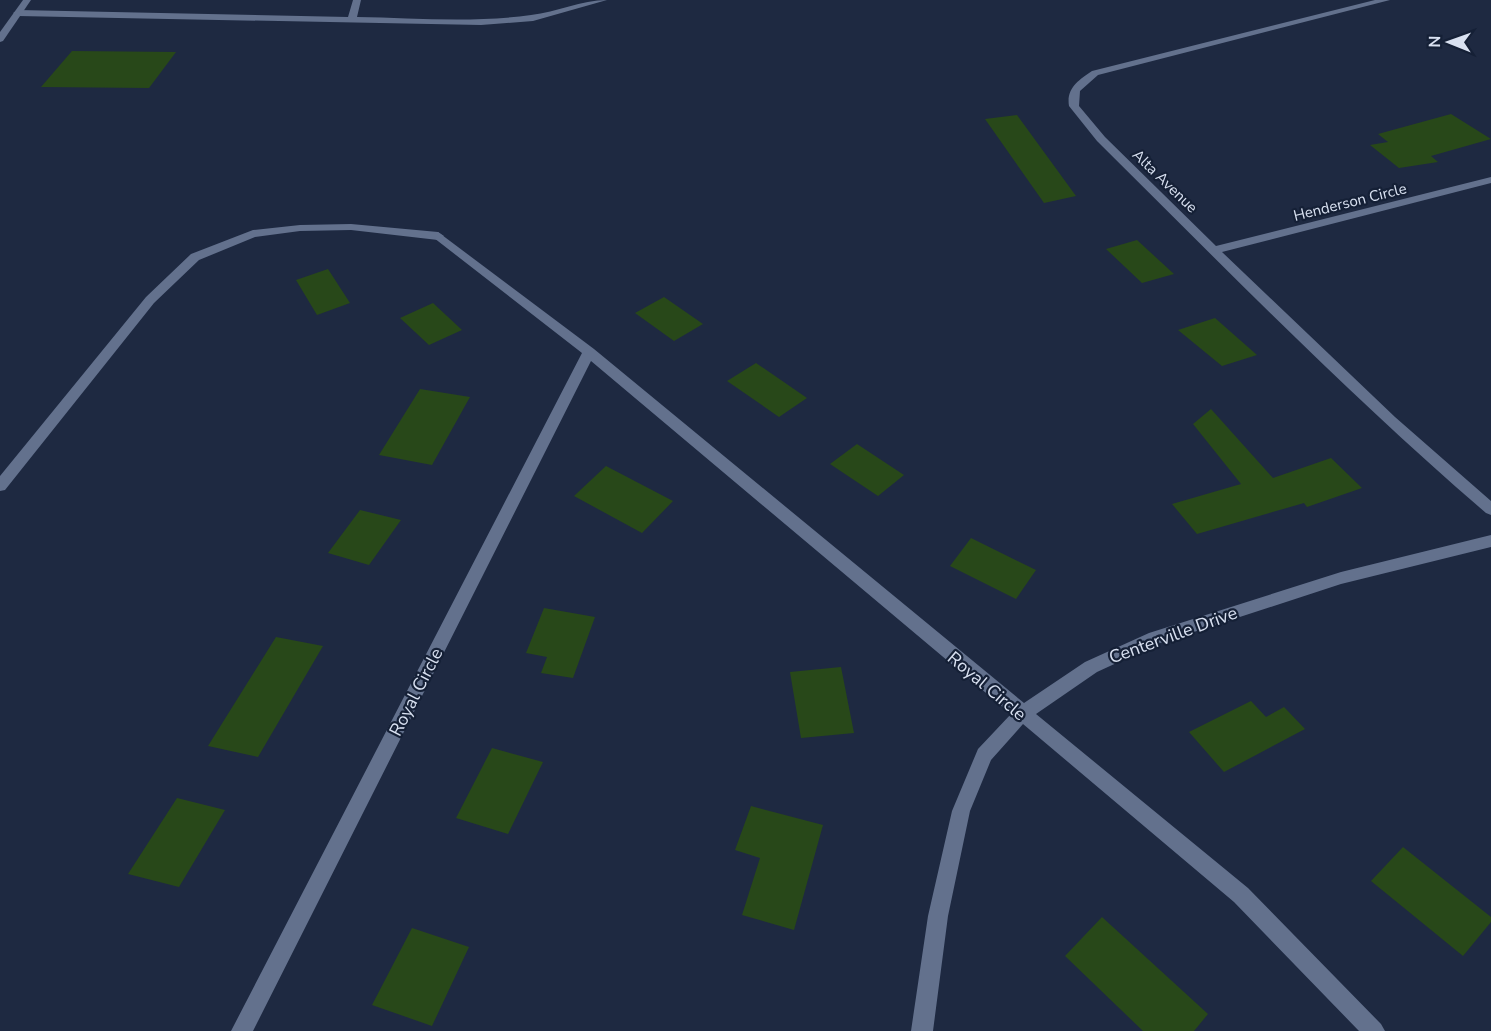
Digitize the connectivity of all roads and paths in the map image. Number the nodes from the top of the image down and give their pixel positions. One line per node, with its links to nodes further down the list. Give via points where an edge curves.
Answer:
1 (27, 0): 5 (street)
2 (357, 0): 6 (street)
3 (603, 0): 6 (street, via 558,13 507,21)
4 (1386, 0): 9 (street, Alta Avenue, via 1138,61 1095,73 1079,83 1072,96 1076,110)
5 (18, 13): 6 (street); 7 (street)
6 (351, 21)
7 (0, 39)
8 (1491, 180): 9 (street, Henderson Circle)
9 (1215, 250): 12 (street, Alta Avenue, via 1388,419)
10 (590, 352): 11 (street, Royal Circle, via 438,236 351,227 254,234 195,257 150,300); 14 (street, Royal Circle); 15 (street, Royal Circle)
11 (0, 486)
12 (1491, 509)
13 (1491, 541): 14 (street, Centerville Drive, via 1341,578 1155,638 1091,667)
14 (1022, 714): 16 (street, Centerville Drive, via 984,755 961,811 938,916); 17 (street, Royal Circle, via 1241,895)
15 (242, 1031)
16 (922, 1031)
17 (1374, 1031)

